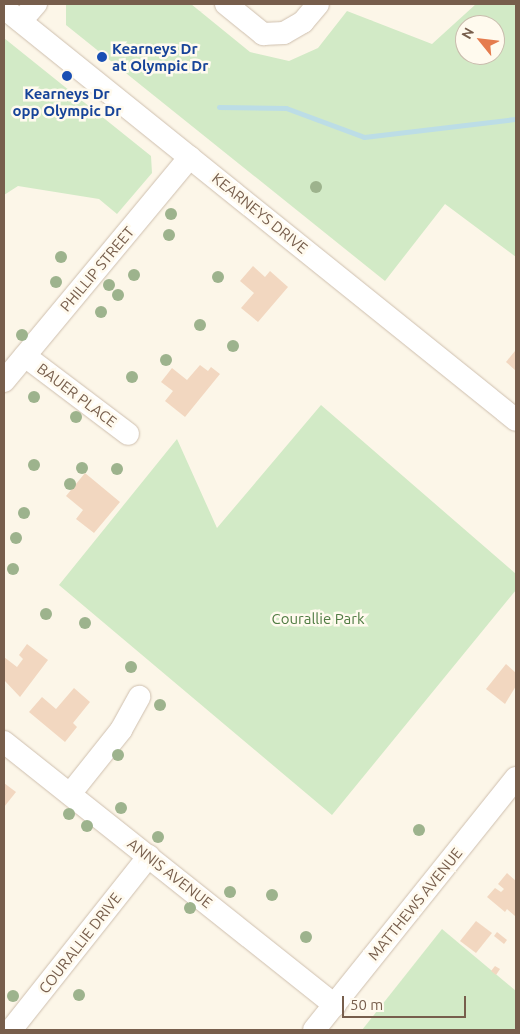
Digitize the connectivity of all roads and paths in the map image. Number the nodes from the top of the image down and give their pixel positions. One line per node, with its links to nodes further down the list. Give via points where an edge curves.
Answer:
1 (36, 4): 4 (street)
2 (226, 4): 3 (street, via 264,34 290,30 303,22)
3 (318, 4)
4 (12, 14): 5 (street, KEARNEYS DRIVE)
5 (190, 157): 6 (street, PHILLIP STREET); 8 (street, KEARNEYS DRIVE)
6 (25, 356): 7 (street, PHILLIP STREET); 9 (street, BAUER PLACE)
7 (4, 381)
8 (516, 420)
9 (128, 434)
10 (139, 696): 13 (street, via 121,730)
11 (4, 742): 13 (street, ANNIS AVENUE)
12 (516, 778): 15 (street, MATTHEWS AVENUE)
13 (70, 794): 14 (street, ANNIS AVENUE)
14 (149, 856): 15 (street, ANNIS AVENUE); 16 (street, COURALLIE DRIVE)
15 (335, 1005): 17 (street, MATTHEWS AVENUE)
16 (11, 1030)
17 (314, 1030)

